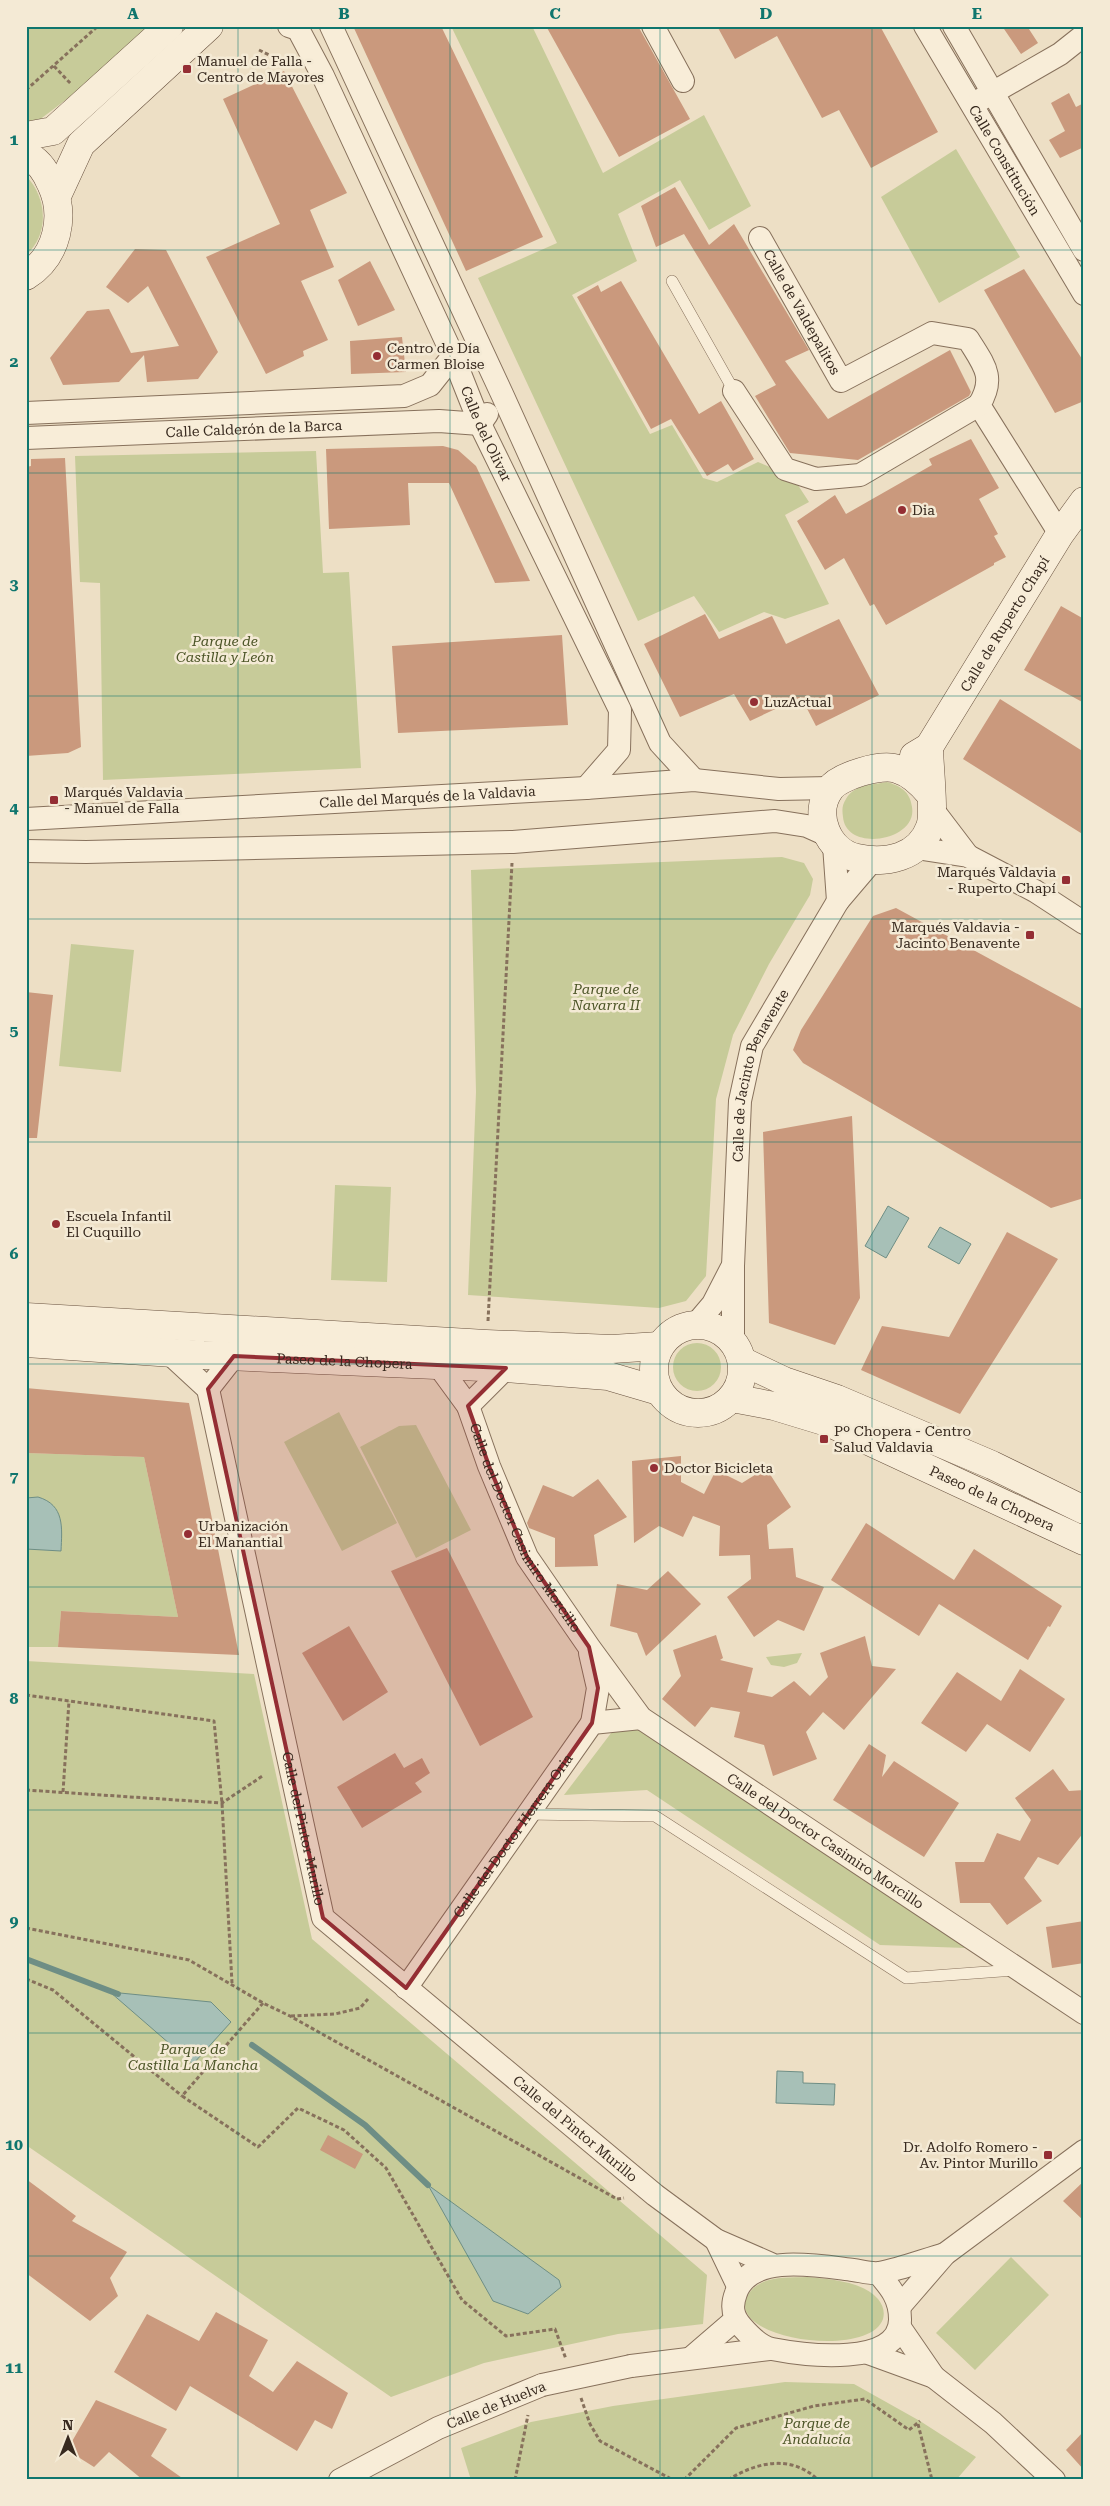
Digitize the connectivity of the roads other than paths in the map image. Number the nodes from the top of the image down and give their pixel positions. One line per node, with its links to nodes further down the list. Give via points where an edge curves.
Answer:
1 (169, 26): 12 (main road, via 53,131)
2 (209, 26): 14 (main road, via 81,144)
3 (289, 26): 21 (street, Calle del Olivar, via 298,29 323,76)
4 (331, 26): 20 (street, Calle del Olivar)
5 (653, 26): 9 (street)
6 (925, 26): 11 (street, Calle Constitución)
7 (954, 26): 10 (street, Calle Constitución)
8 (1084, 35): 10 (street, via 1060,54)
9 (684, 81)
10 (993, 92): 11 (street); 16 (street, Calle Constitución)
11 (970, 105): 19 (street, Calle Constitución)
12 (26, 136)
13 (26, 155): 14 (main road, via 46,173)
14 (57, 196): 17 (main road, via 60,215 55,240 47,256)
15 (760, 238): 24 (street, Calle de Valdepalitos, via 840,381 932,333 968,339 986,370 987,392)
16 (1084, 250)
17 (26, 276)
18 (672, 281): 22 (lane)
19 (1084, 294)
20 (482, 354): 21 (street); 23 (street, Calle del Olivar)
21 (453, 356): 25 (street, Calle Calderón de la Barca, via 430,385 404,396); 26 (street, Calle del Olivar)
22 (734, 391): 24 (street, via 785,469 816,479 860,475)
23 (502, 394): 26 (street); 32 (street, Calle del Olivar, via 660,743)
24 (979, 405): 29 (street)
25 (26, 413)
26 (480, 424): 27 (street, Calle Calderón de la Barca, via 440,421); 33 (street, Calle del Olivar, via 620,710 618,750)
27 (26, 438)
28 (1084, 501): 29 (main road, Calle de Ruperto Chapí)
29 (1060, 534): 30 (main road, Calle de Ruperto Chapí)
30 (929, 747): 31 (main road, Calle de Ruperto Chapí); 35 (main road)
31 (895, 768): 34 (main road, via 867,770); 35 (main road, via 920,782)
32 (694, 780): 33 (street, Calle del Marqués de la Valdavia); 34 (street, Calle del Marqués de la Valdavia, via 779,789)
33 (586, 788): 36 (street, Calle del Marqués de la Valdavia)
34 (830, 788): 37 (main road, via 823,804)
35 (931, 802): 38 (main road, via 930,827); 40 (street)
36 (26, 819)
37 (830, 840): 39 (street, via 807,826 775,821 513,842); 41 (main road, via 845,856); 42 (street)
38 (916, 848): 40 (street); 41 (main road, via 895,860)
39 (26, 851)
40 (968, 856): 43 (street)
41 (872, 861): 42 (street, Calle de Jacinto Benavente)
42 (838, 901): 44 (street, Calle de Jacinto Benavente, via 752,1046 740,1101)
43 (1084, 923)
44 (733, 1266): 46 (street, via 713,1304); 49 (street, Calle de Jacinto Benavente)
45 (26, 1317): 48 (main road, Paseo de la Chopera, via 486,1344 612,1349)
46 (696, 1324): 48 (main road, via 675,1331); 49 (main road, via 717,1328)
47 (26, 1343): 50 (main road, Paseo de la Chopera)
48 (659, 1346): 55 (main road, via 654,1361)
49 (737, 1351): 56 (main road, via 741,1380); 58 (main road, Paseo de la Chopera, via 784,1380 992,1465)
50 (169, 1353): 51 (main road, Paseo de la Chopera); 54 (street)
51 (234, 1356): 52 (main road, Paseo de la Chopera); 54 (street)
52 (438, 1365): 53 (main road, Paseo de la Chopera); 57 (street, Calle del Doctor Casimiro Morcillo)
53 (506, 1368): 55 (main road, Paseo de la Chopera, via 608,1376); 57 (street)
54 (208, 1389): 65 (street, Calle del Pintor Murillo, via 323,1918)
55 (659, 1391): 56 (main road, via 674,1406 694,1413 714,1410)
56 (732, 1398): 59 (main road, Paseo de la Chopera, via 774,1406 830,1423)
57 (468, 1406): 60 (street, Calle del Doctor Casimiro Morcillo, via 527,1557)
58 (1084, 1510)
59 (1084, 1541)
60 (589, 1647): 61 (street, Calle del Doctor Casimiro Morcillo); 62 (street, Calle del Doctor Casimiro Morcillo, via 598,1688)
61 (641, 1718): 62 (street); 64 (street, Calle del Doctor Casimiro Morcillo)
62 (592, 1723): 63 (street, Calle del Doctor Herrera Oria)
63 (527, 1814): 64 (lane, via 655,1816 906,1978); 65 (street, Calle del Doctor Herrera Oria)
64 (1021, 1969): 66 (street, Calle del Doctor Casimiro Morcillo)
65 (406, 1988): 68 (street, Calle del Pintor Murillo, via 655,2194)
66 (1084, 2013)
67 (1084, 2152): 69 (street)
68 (716, 2240): 70 (street, Calle del Pintor Murillo); 72 (street, Calle del Pintor Murillo)
69 (945, 2254): 71 (street); 73 (street)
70 (771, 2264): 71 (street); 72 (street, via 752,2273)
71 (878, 2273): 73 (street, via 892,2288)
72 (738, 2286): 74 (street, via 732,2304)
73 (900, 2306): 75 (street)
74 (736, 2320): 76 (street, via 749,2336); 78 (street)
75 (900, 2329): 77 (street, via 888,2345); 79 (street)
76 (769, 2349): 77 (street, via 819,2355); 78 (street, Calle de Huelva)
77 (868, 2353): 79 (street)
78 (692, 2357): 80 (street, Calle de Huelva, bridge, via 542,2385 438,2428)
79 (934, 2377): 81 (street, via 993,2423)
80 (340, 2480)
81 (1054, 2480)

